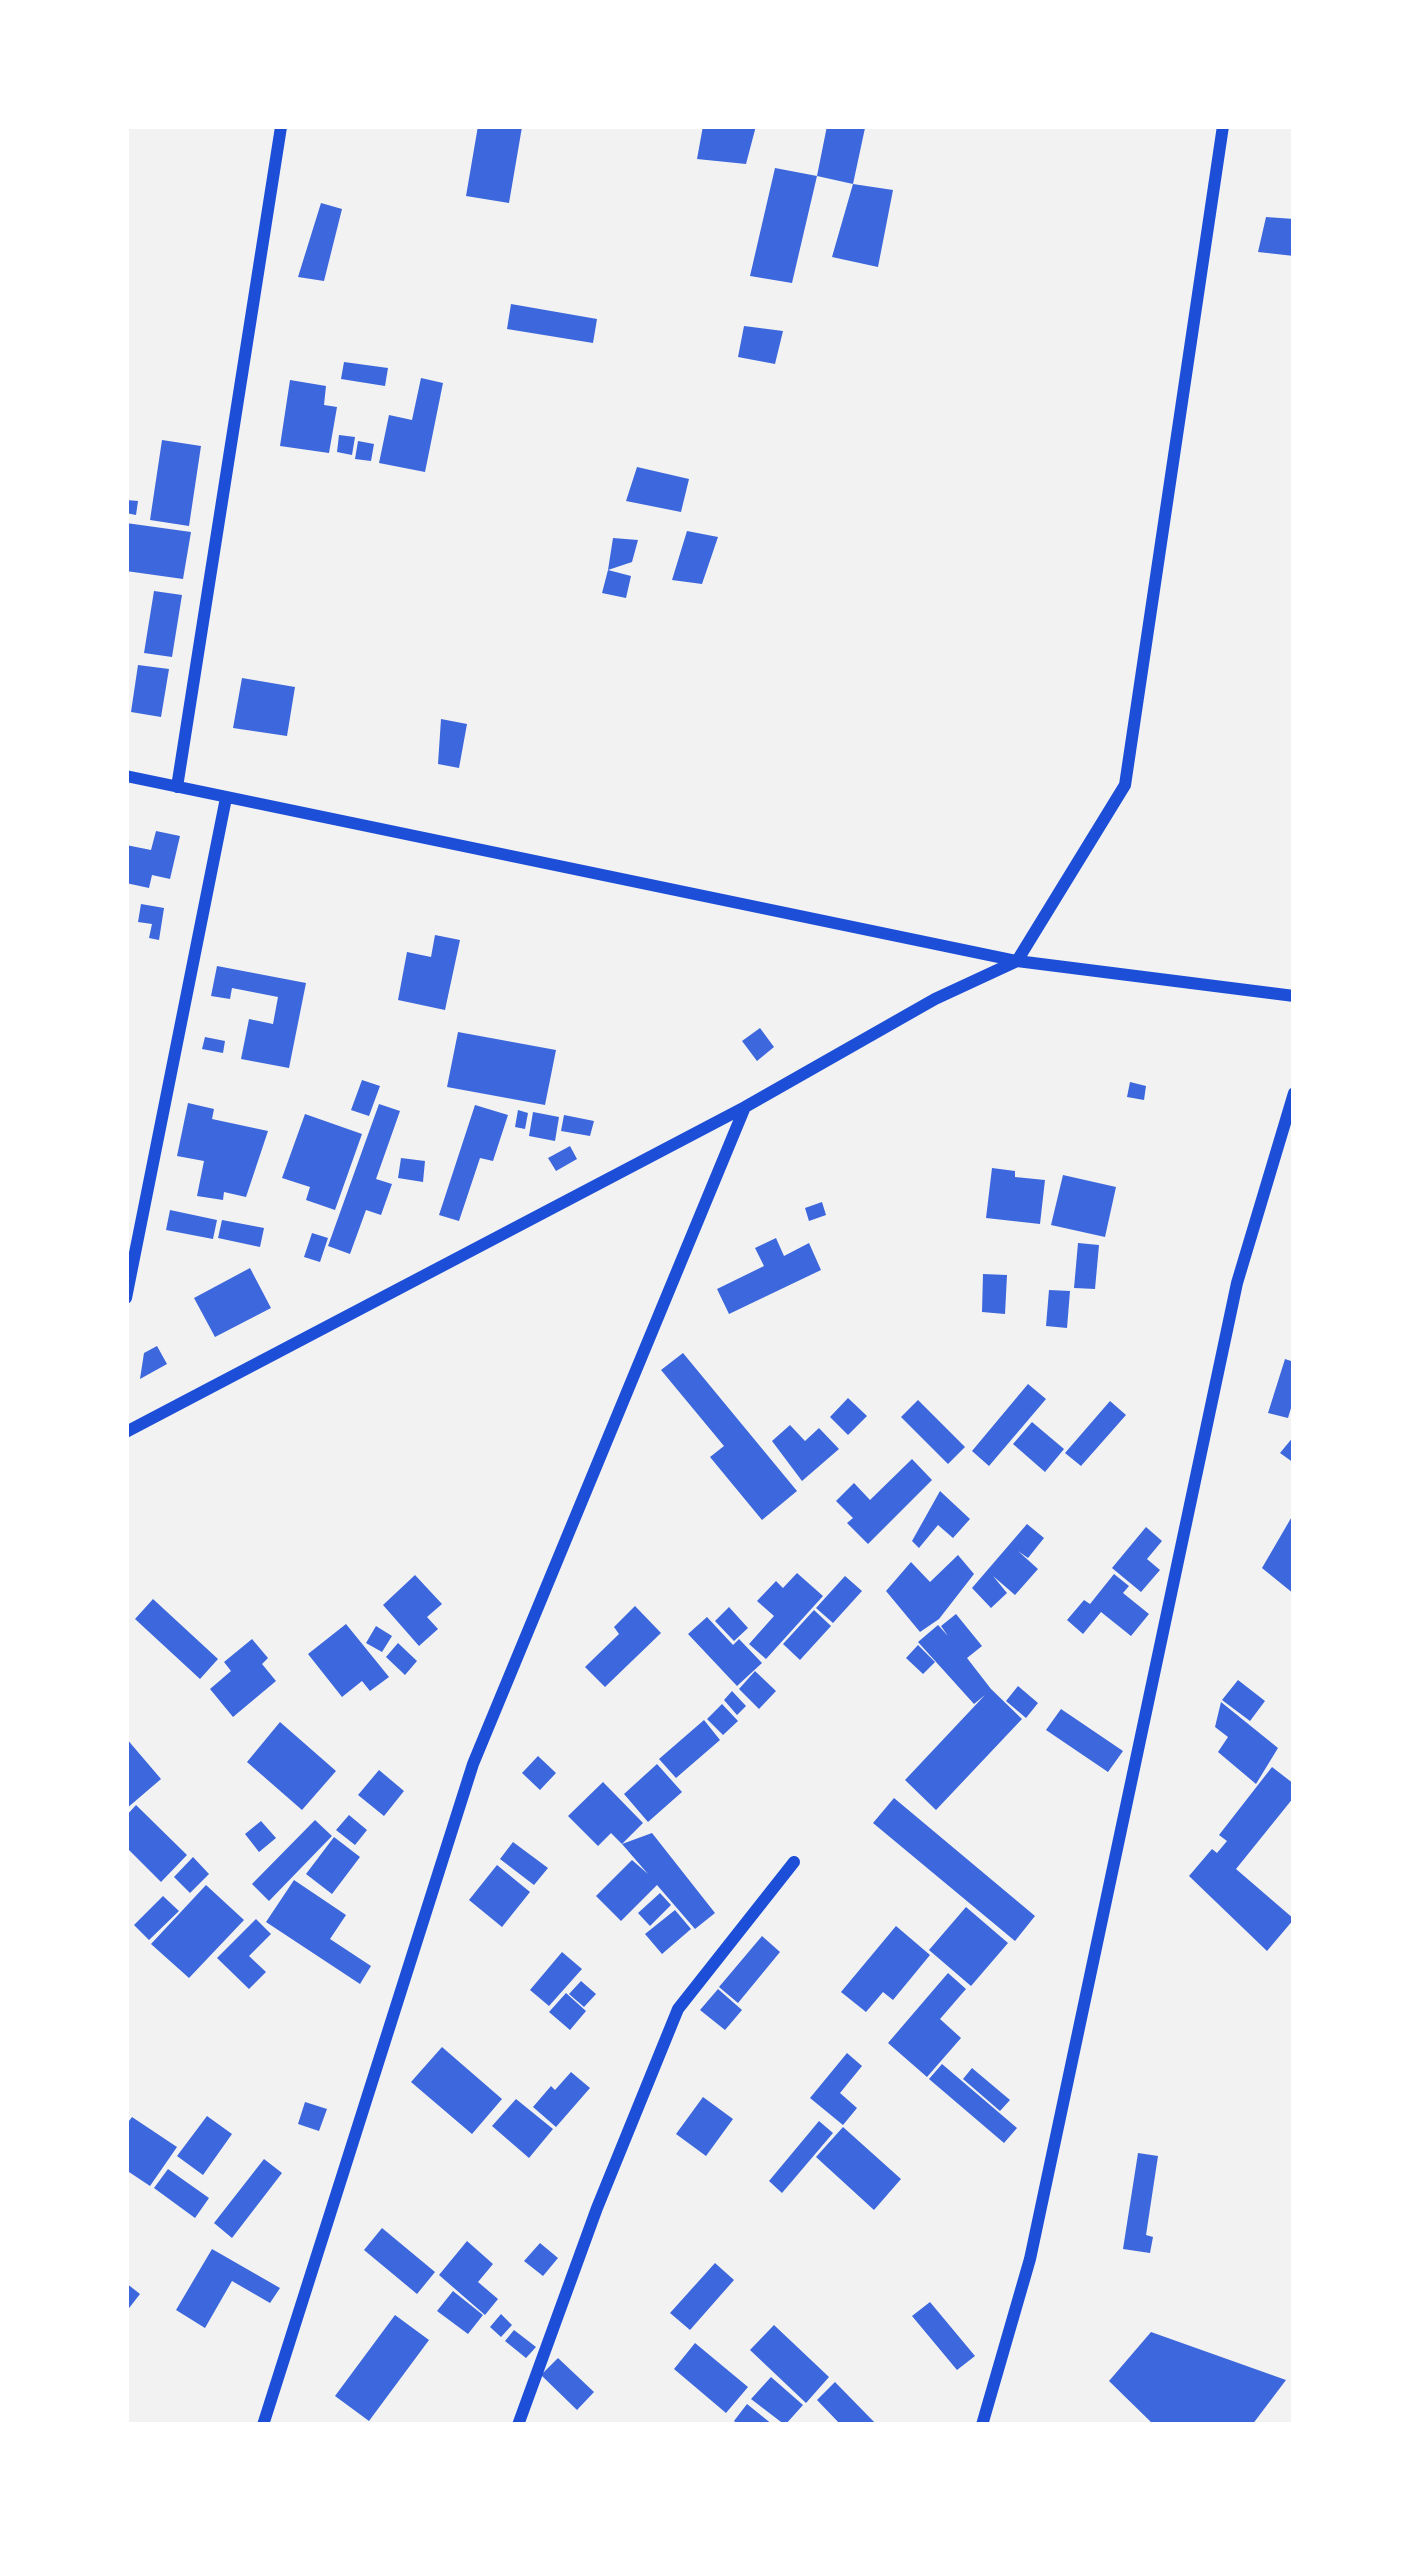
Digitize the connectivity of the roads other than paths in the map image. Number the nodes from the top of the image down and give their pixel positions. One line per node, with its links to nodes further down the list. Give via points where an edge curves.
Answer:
1 (1223, 126): 6 (street, via 1125,785)
2 (280, 127): 4 (street)
3 (126, 776): 4 (street)
4 (177, 787): 5 (street)
5 (226, 798): 6 (street); 10 (street)
6 (1017, 962): 7 (street); 9 (street)
7 (1294, 996)
8 (1294, 1093): 15 (street, via 1237,1283 1030,2259)
9 (745, 1107): 11 (street); 13 (street, via 472,1764)
10 (126, 1298)
11 (126, 1432)
12 (794, 1862): 14 (street, via 678,2009)
13 (263, 2425)
14 (518, 2425)
15 (982, 2425)

